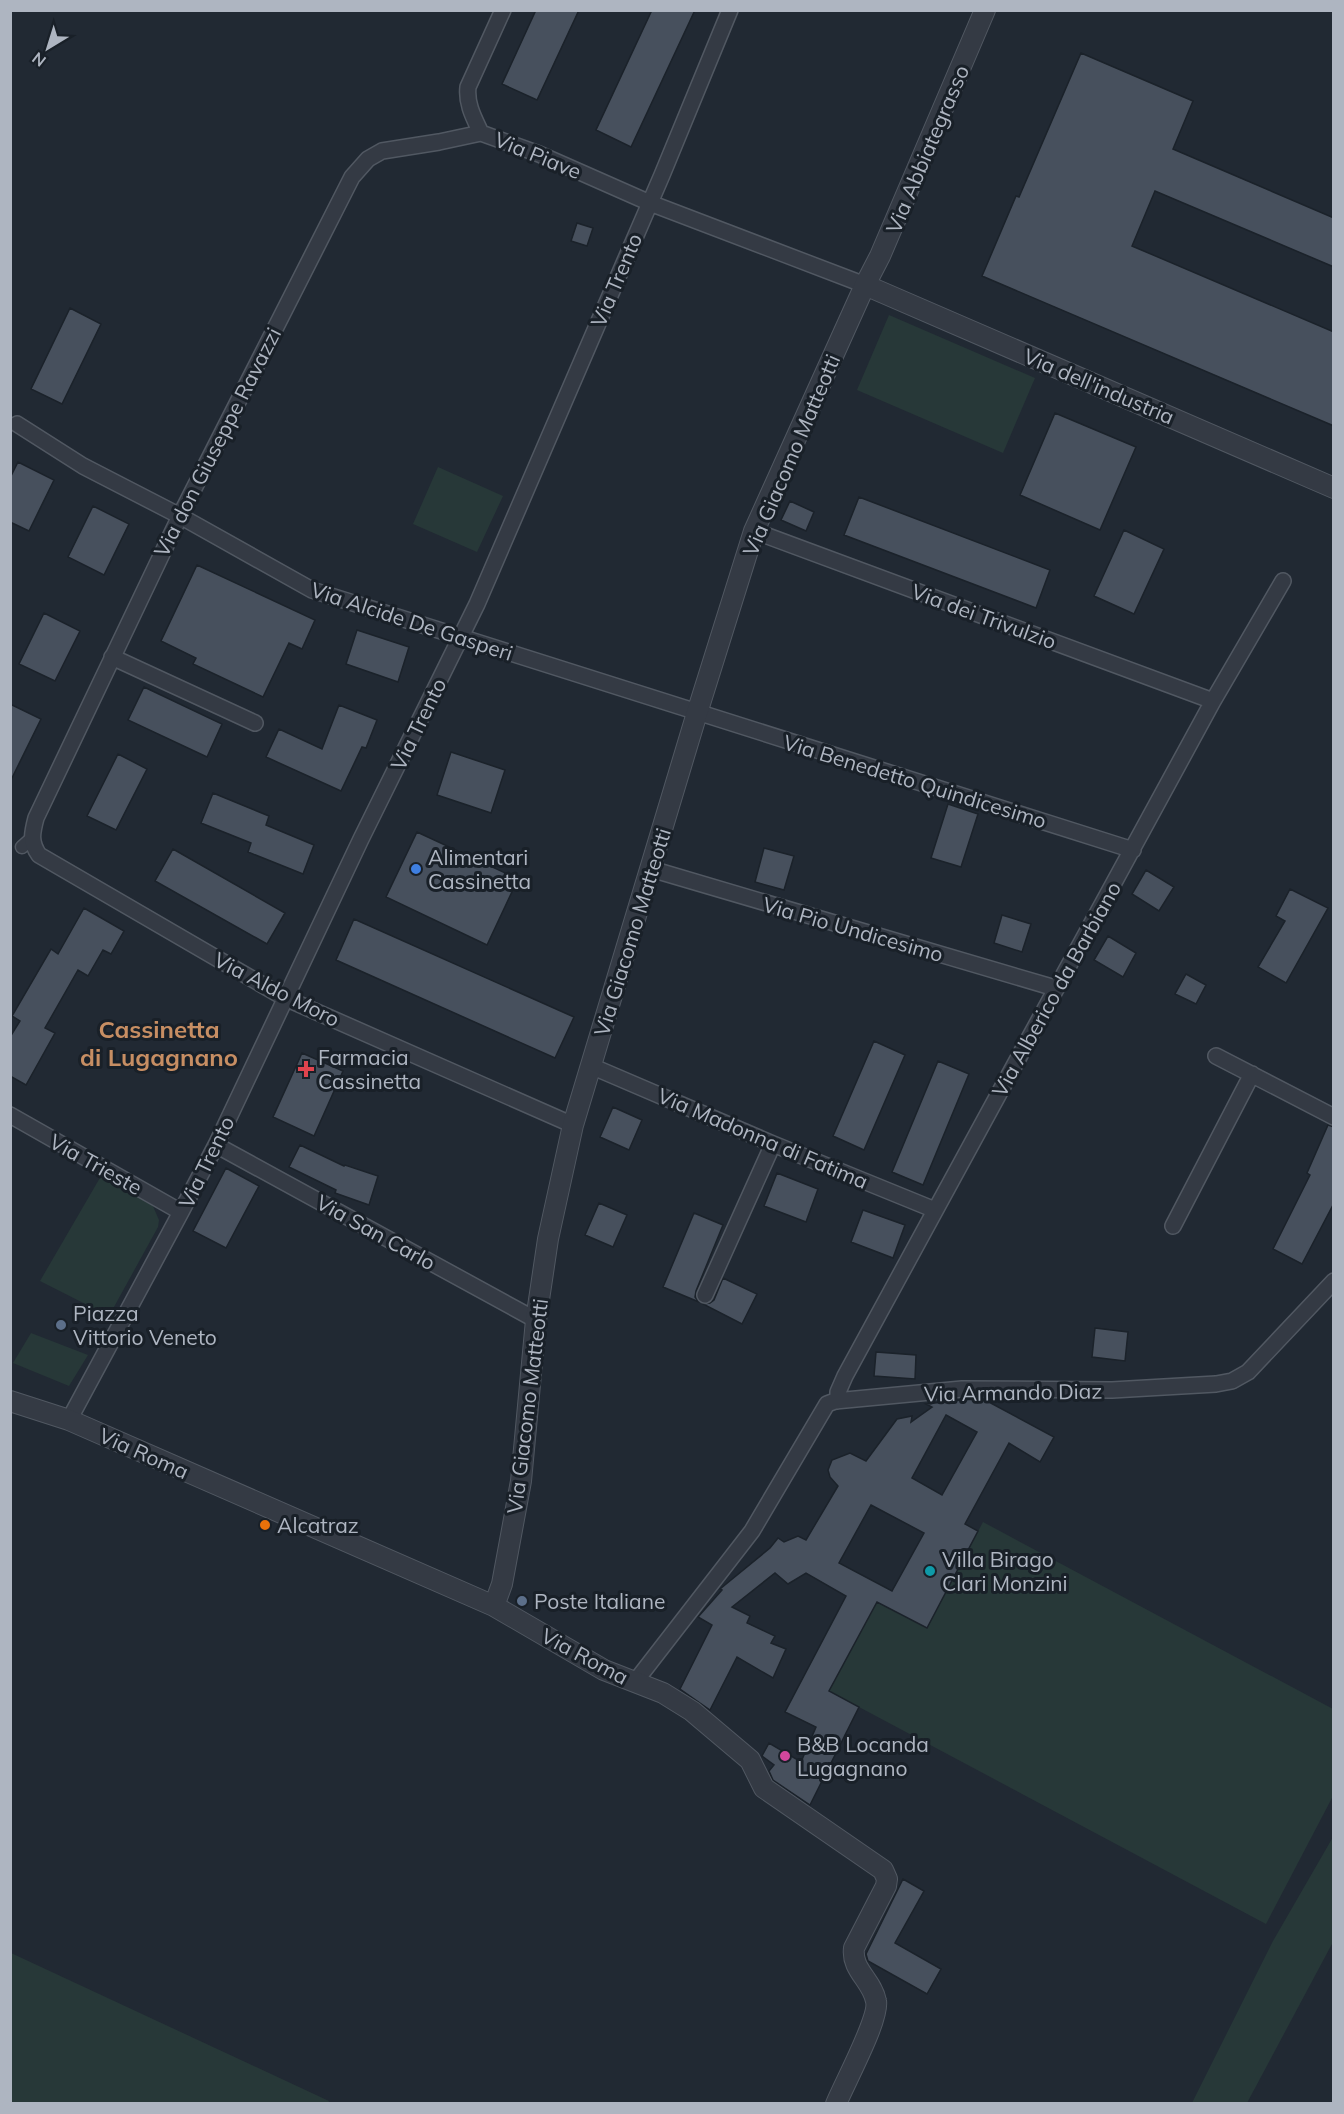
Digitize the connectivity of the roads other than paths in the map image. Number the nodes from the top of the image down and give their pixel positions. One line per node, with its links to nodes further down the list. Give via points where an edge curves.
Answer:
1 (503, 10): 4 (street, Via Piave, via 468,87 467,97)
2 (730, 10): 5 (street, Via Trento)
3 (985, 10): 6 (street, Via Abbiategrasso)
4 (481, 133): 5 (street, Via Piave); 9 (street, Via don Giuseppe Ravazzi, via 382,151 368,159 352,177)
5 (650, 203): 6 (street, Via Piave); 12 (street, Via Trento)
6 (865, 285): 8 (street, Via dell'industria); 10 (street, Via Giacomo Matteotti)
7 (17, 424): 9 (street, Via Alcide De Gasperi, via 83,466)
8 (1334, 488)
9 (180, 516): 12 (street, Via Alcide De Gasperi, via 312,590); 13 (street, Via don Giuseppe Ravazzi)
10 (754, 531): 14 (street, Via dei Trivulzio); 15 (street, Via Giacomo Matteotti)
11 (1283, 581): 14 (street, Via Alberico da Barbiano)
12 (461, 637): 15 (street, Via Alcide De Gasperi); 21 (street, Via Trento)
13 (112, 657): 16 (street); 17 (street, Via don Giuseppe Ravazzi)
14 (1214, 701): 18 (street, Via Alberico da Barbiano)
15 (697, 713): 18 (street, Via Benedetto Quindicesimo); 19 (street, Via Giacomo Matteotti)
16 (255, 723)
17 (27, 843): 21 (street, Via Aldo Moro, via 39,855)
18 (1133, 850): 20 (street, Via Alberico da Barbiano)
19 (651, 869): 20 (street, Via Pio Undicesimo); 23 (street, Via Giacomo Matteotti)
20 (1055, 988): 30 (street, Via Alberico da Barbiano)
21 (285, 998): 27 (street, Via Aldo Moro); 28 (street, Via Trento)
22 (1216, 1056): 24 (street)
23 (591, 1066): 27 (street, Via Giacomo Matteotti); 29 (street, Via Madonna di Fatima)
24 (1252, 1074): 26 (street); 32 (street)
25 (10, 1115): 31 (street, Via Trieste)
26 (1334, 1117)
27 (573, 1125): 35 (street, Via Giacomo Matteotti, via 548,1239)
28 (216, 1144): 31 (street, Via Trento); 35 (street, Via San Carlo)
29 (773, 1144): 30 (street, Via Madonna di Fatima); 34 (street)
30 (935, 1210): 37 (street, Via Alberico da Barbiano, via 845,1376)
31 (182, 1212): 38 (street, Via Trento)
32 (1173, 1226)
33 (1334, 1281): 37 (street, Via Armando Diaz, via 1248,1372 1232,1381 1112,1390 962,1389)
34 (705, 1295)
35 (536, 1320): 39 (street, Via Giacomo Matteotti, via 521,1481 502,1584)
36 (10, 1401): 38 (street, Via Roma)
37 (838, 1401): 40 (street, via 827,1404 752,1531)
38 (69, 1420): 39 (street, Via Roma)
39 (494, 1605): 40 (street, Via Roma, via 604,1670)
40 (635, 1682): 41 (street, Via Roma, via 692,1711 750,1760 764,1788 883,1870 886,1886 852,1958 877,2003)
41 (836, 2103)

